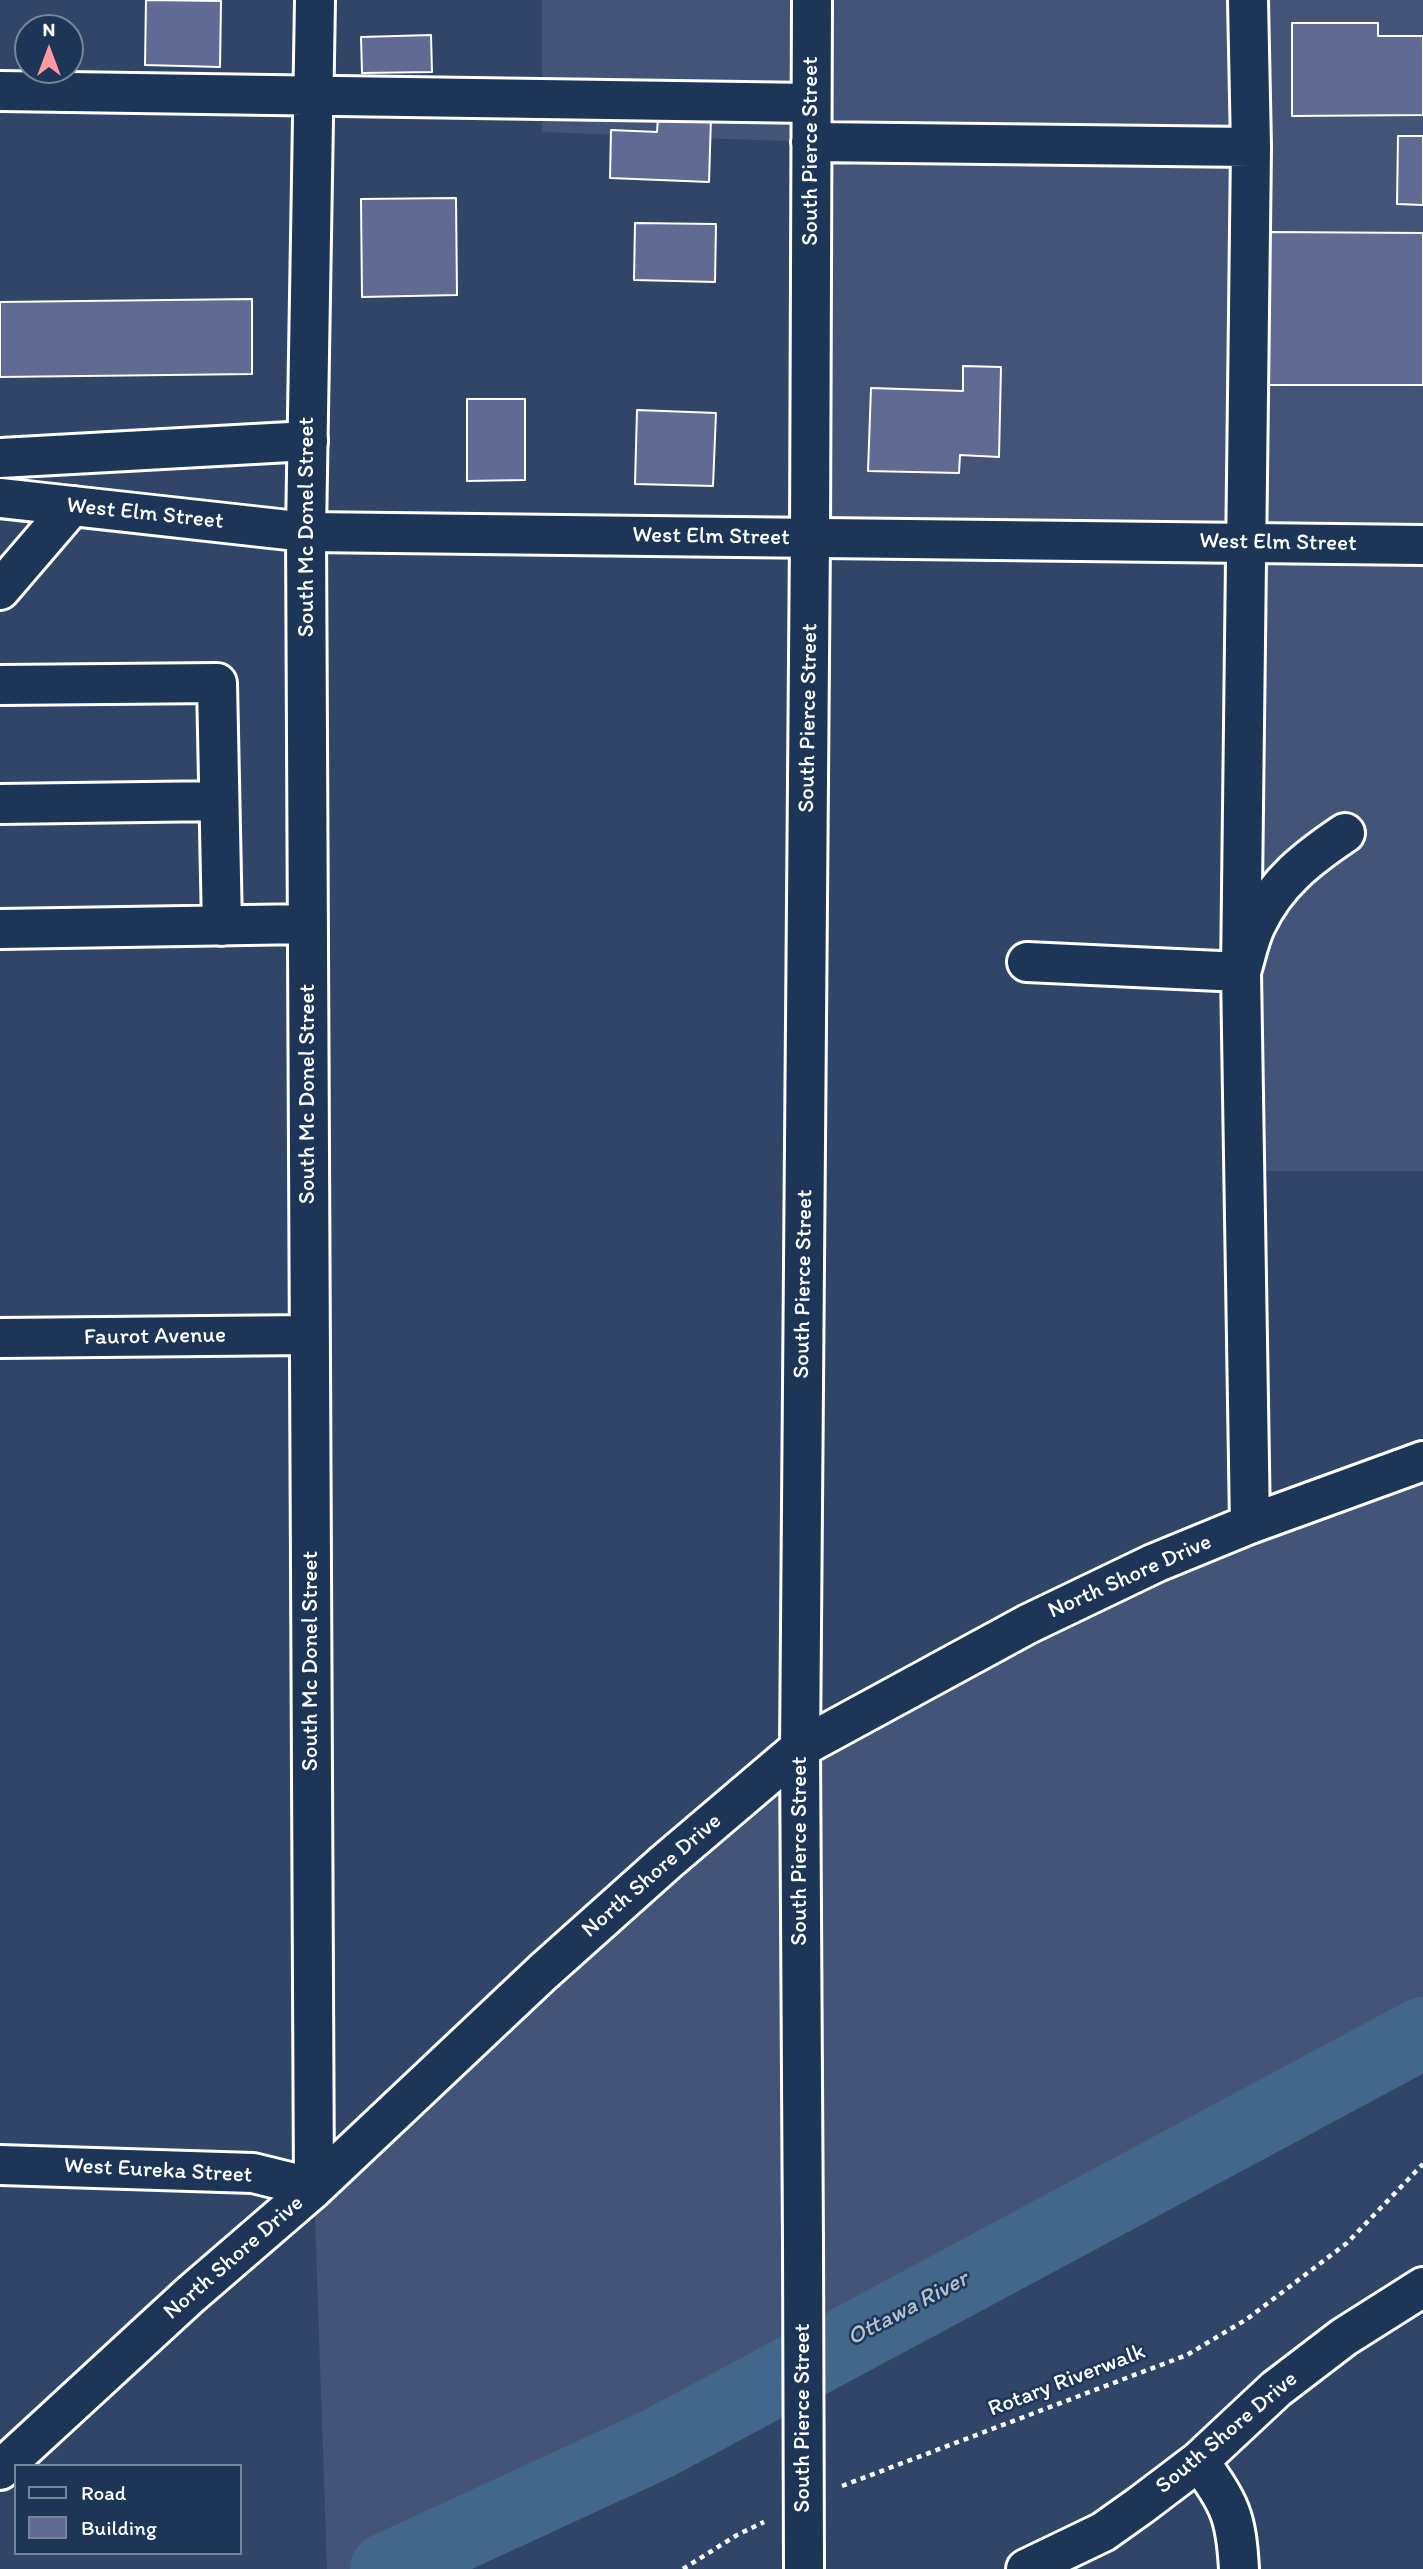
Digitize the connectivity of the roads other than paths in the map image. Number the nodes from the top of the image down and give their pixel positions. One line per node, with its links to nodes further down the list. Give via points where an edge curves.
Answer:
1 (316, 0): 5 (street, South Mc Donel Street)
2 (812, 0): 6 (street, South Pierce Street)
3 (1248, 0): 8 (street)
4 (0, 90): 5 (street)
5 (314, 96): 6 (street); 9 (street, South Mc Donel Street)
6 (811, 103): 7 (street, South Pierce Street)
7 (811, 142): 8 (street); 14 (street, South Pierce Street)
8 (1251, 147): 15 (street)
9 (308, 441): 10 (street); 13 (street, South Mc Donel Street)
10 (0, 458)
11 (0, 498): 12 (street, West Elm Street)
12 (72, 506): 13 (street, West Elm Street); 17 (street)
13 (306, 532): 14 (street, West Elm Street); 22 (street, South Mc Donel Street)
14 (810, 538): 15 (street, West Elm Street); 31 (street, South Pierce Street)
15 (1247, 543): 16 (street, West Elm Street); 26 (street)
16 (1423, 545)
17 (0, 590)
18 (0, 685): 19 (street, via 216,683)
19 (219, 801): 20 (street); 23 (street)
20 (0, 804)
21 (1345, 833): 26 (street, via 1303,862 1273,895 1255,926)
22 (308, 924): 23 (street); 27 (street, South Mc Donel Street)
23 (222, 926): 24 (street)
24 (0, 929)
25 (1027, 962): 26 (street)
26 (1241, 972): 30 (street)
27 (309, 1335): 28 (street, Faurot Avenue); 33 (street, South Mc Donel Street)
28 (0, 1338)
29 (1423, 1461): 30 (street, North Shore Drive)
30 (1250, 1524): 31 (street, North Shore Drive, via 1028,1624)
31 (800, 1748): 33 (street, North Shore Drive, via 543,1972); 37 (street, South Pierce Street, bridge)
32 (0, 2165): 33 (street, West Eureka Street, via 253,2173)
33 (314, 2188): 36 (street, North Shore Drive)
34 (1423, 2287): 35 (street, South Shore Drive, via 1276,2389)
35 (1199, 2461): 38 (street, South Shore Drive, via 1103,2532); 39 (street, via 1232,2512)
36 (0, 2470)
37 (804, 2569)
38 (1026, 2569)
39 (1238, 2569)

